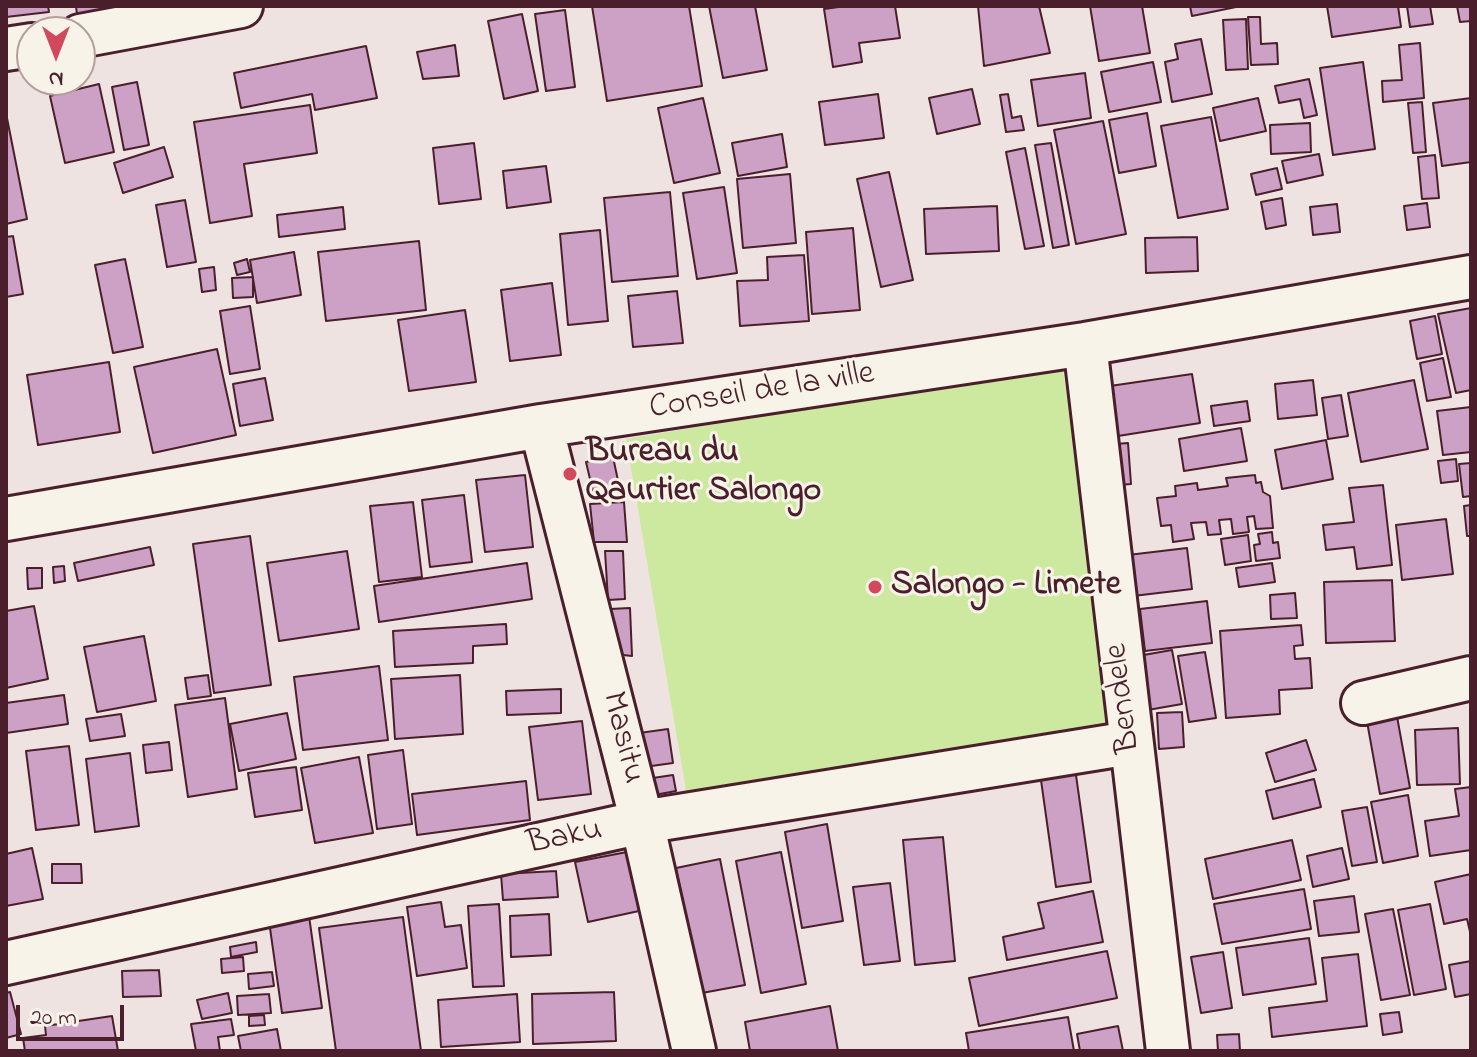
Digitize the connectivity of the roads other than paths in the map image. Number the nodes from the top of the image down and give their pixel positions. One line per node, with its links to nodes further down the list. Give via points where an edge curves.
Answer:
1 (241, 6): 2 (street)
2 (96, 33)
3 (1471, 277): 4 (street, Conseil de la ville)
4 (1085, 344): 5 (street, Conseil de la ville); 9 (street, Bendele)
5 (541, 426): 6 (street, Conseil de la ville); 10 (street, Masitu)
6 (6, 519)
7 (1471, 678): 8 (street)
8 (1363, 703)
9 (1130, 743): 10 (street, Baku); 13 (street, Bendele)
10 (642, 822): 11 (street, Baku); 12 (street, Masitu)
11 (6, 963)
12 (694, 1051)
13 (1168, 1051)

